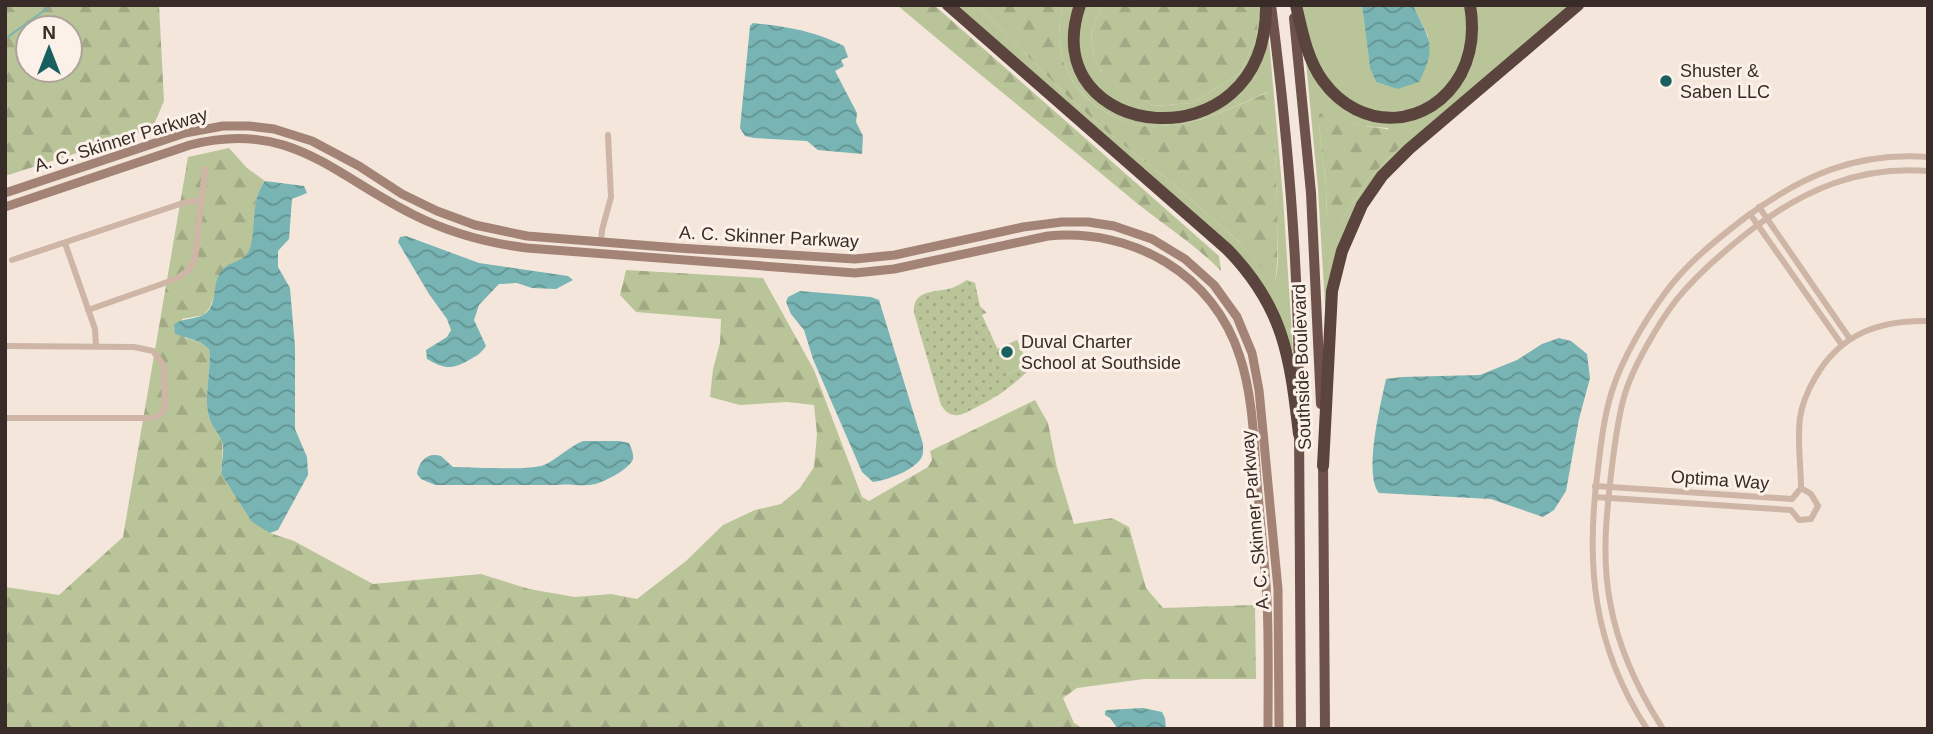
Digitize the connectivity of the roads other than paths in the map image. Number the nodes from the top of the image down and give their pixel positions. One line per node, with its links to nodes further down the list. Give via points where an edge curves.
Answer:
1 (948, 5): 30 (highway, via 1247,271 1285,344)
2 (1080, 5): 3 (highway, via 1073,31 1074,54 1091,88 1109,104 1131,114 1167,119 1215,105 1242,82 1264,41)
3 (1269, 5): 30 (highway, Southside Boulevard, via 1294,252)
4 (1294, 5): 5 (highway, via 1308,53 1324,83 1352,108 1392,118 1430,107 1456,81 1470,45); 31 (highway, Southside Boulevard, via 1314,232)
5 (1470, 5)
6 (1578, 5): 31 (highway, via 1409,149 1362,205 1342,251 1332,291)
7 (608, 135): 18 (street, via 611,197)
8 (1928, 157): 14 (street, via 1888,157 1838,167)
9 (205, 169): 12 (street)
10 (1928, 171): 16 (street, via 1890,170 1842,180 1812,191)
11 (5, 193): 18 (main road, A. C. Skinner Parkway, via 185,133 223,126 262,127 312,141 402,194 463,221 527,236)
12 (202, 201): 19 (street, via 186,202); 21 (street, via 195,258 189,270 176,279)
13 (5, 207): 24 (main road, A. C. Skinner Parkway, via 190,145 254,139 316,158 438,226 488,242 527,248 855,273 1048,236 1108,238 1144,250 1187,277 1214,306)
14 (1759, 207): 15 (street); 16 (street)
15 (1750, 215): 17 (street); 32 (street, via 1698,256 1642,327 1612,391)
16 (1766, 219): 17 (street); 25 (street)
17 (1758, 225): 26 (street); 33 (street, via 1707,265 1654,334 1625,395)
18 (601, 242): 23 (main road, A. C. Skinner Parkway, via 855,260 1036,225 1102,224 1140,234 1185,259 1214,285)
19 (65, 243): 20 (street); 21 (street)
20 (12, 260)
21 (88, 310): 28 (street)
22 (1928, 321): 25 (street, via 1881,325)
23 (1244, 332): 24 (main road); 42 (main road, A. C. Skinner Parkway, via 1259,390 1278,589)
24 (1232, 337): 41 (main road, A. C. Skinner Parkway, via 1249,397 1267,611)
25 (1850, 339): 26 (street)
26 (1842, 345): 34 (street, via 1807,391 1800,418)
27 (5, 346): 28 (street)
28 (96, 346): 29 (street, via 134,346 157,354 164,366 162,413 152,418)
29 (5, 418)
30 (1299, 434): 43 (highway, Southside Boulevard)
31 (1323, 466): 44 (highway, Southside Boulevard)
32 (1595, 486): 33 (street, Optima Way); 35 (street)
33 (1609, 486): 36 (street); 37 (street, Optima Way)
34 (1801, 488): 37 (street, Optima Way); 38 (street, via 1818,506 1811,519 1799,520)
35 (1595, 497): 36 (street); 40 (street, via 1592,562 1596,605)
36 (1608, 499): 38 (street); 39 (street, via 1605,542 1610,603)
37 (1792, 499): 38 (street)
38 (1791, 510)
39 (1637, 684): 40 (street); 46 (street)
40 (1625, 689): 45 (street)
41 (1268, 729)
42 (1279, 729)
43 (1301, 729)
44 (1325, 729)
45 (1647, 729)
46 (1663, 729)

